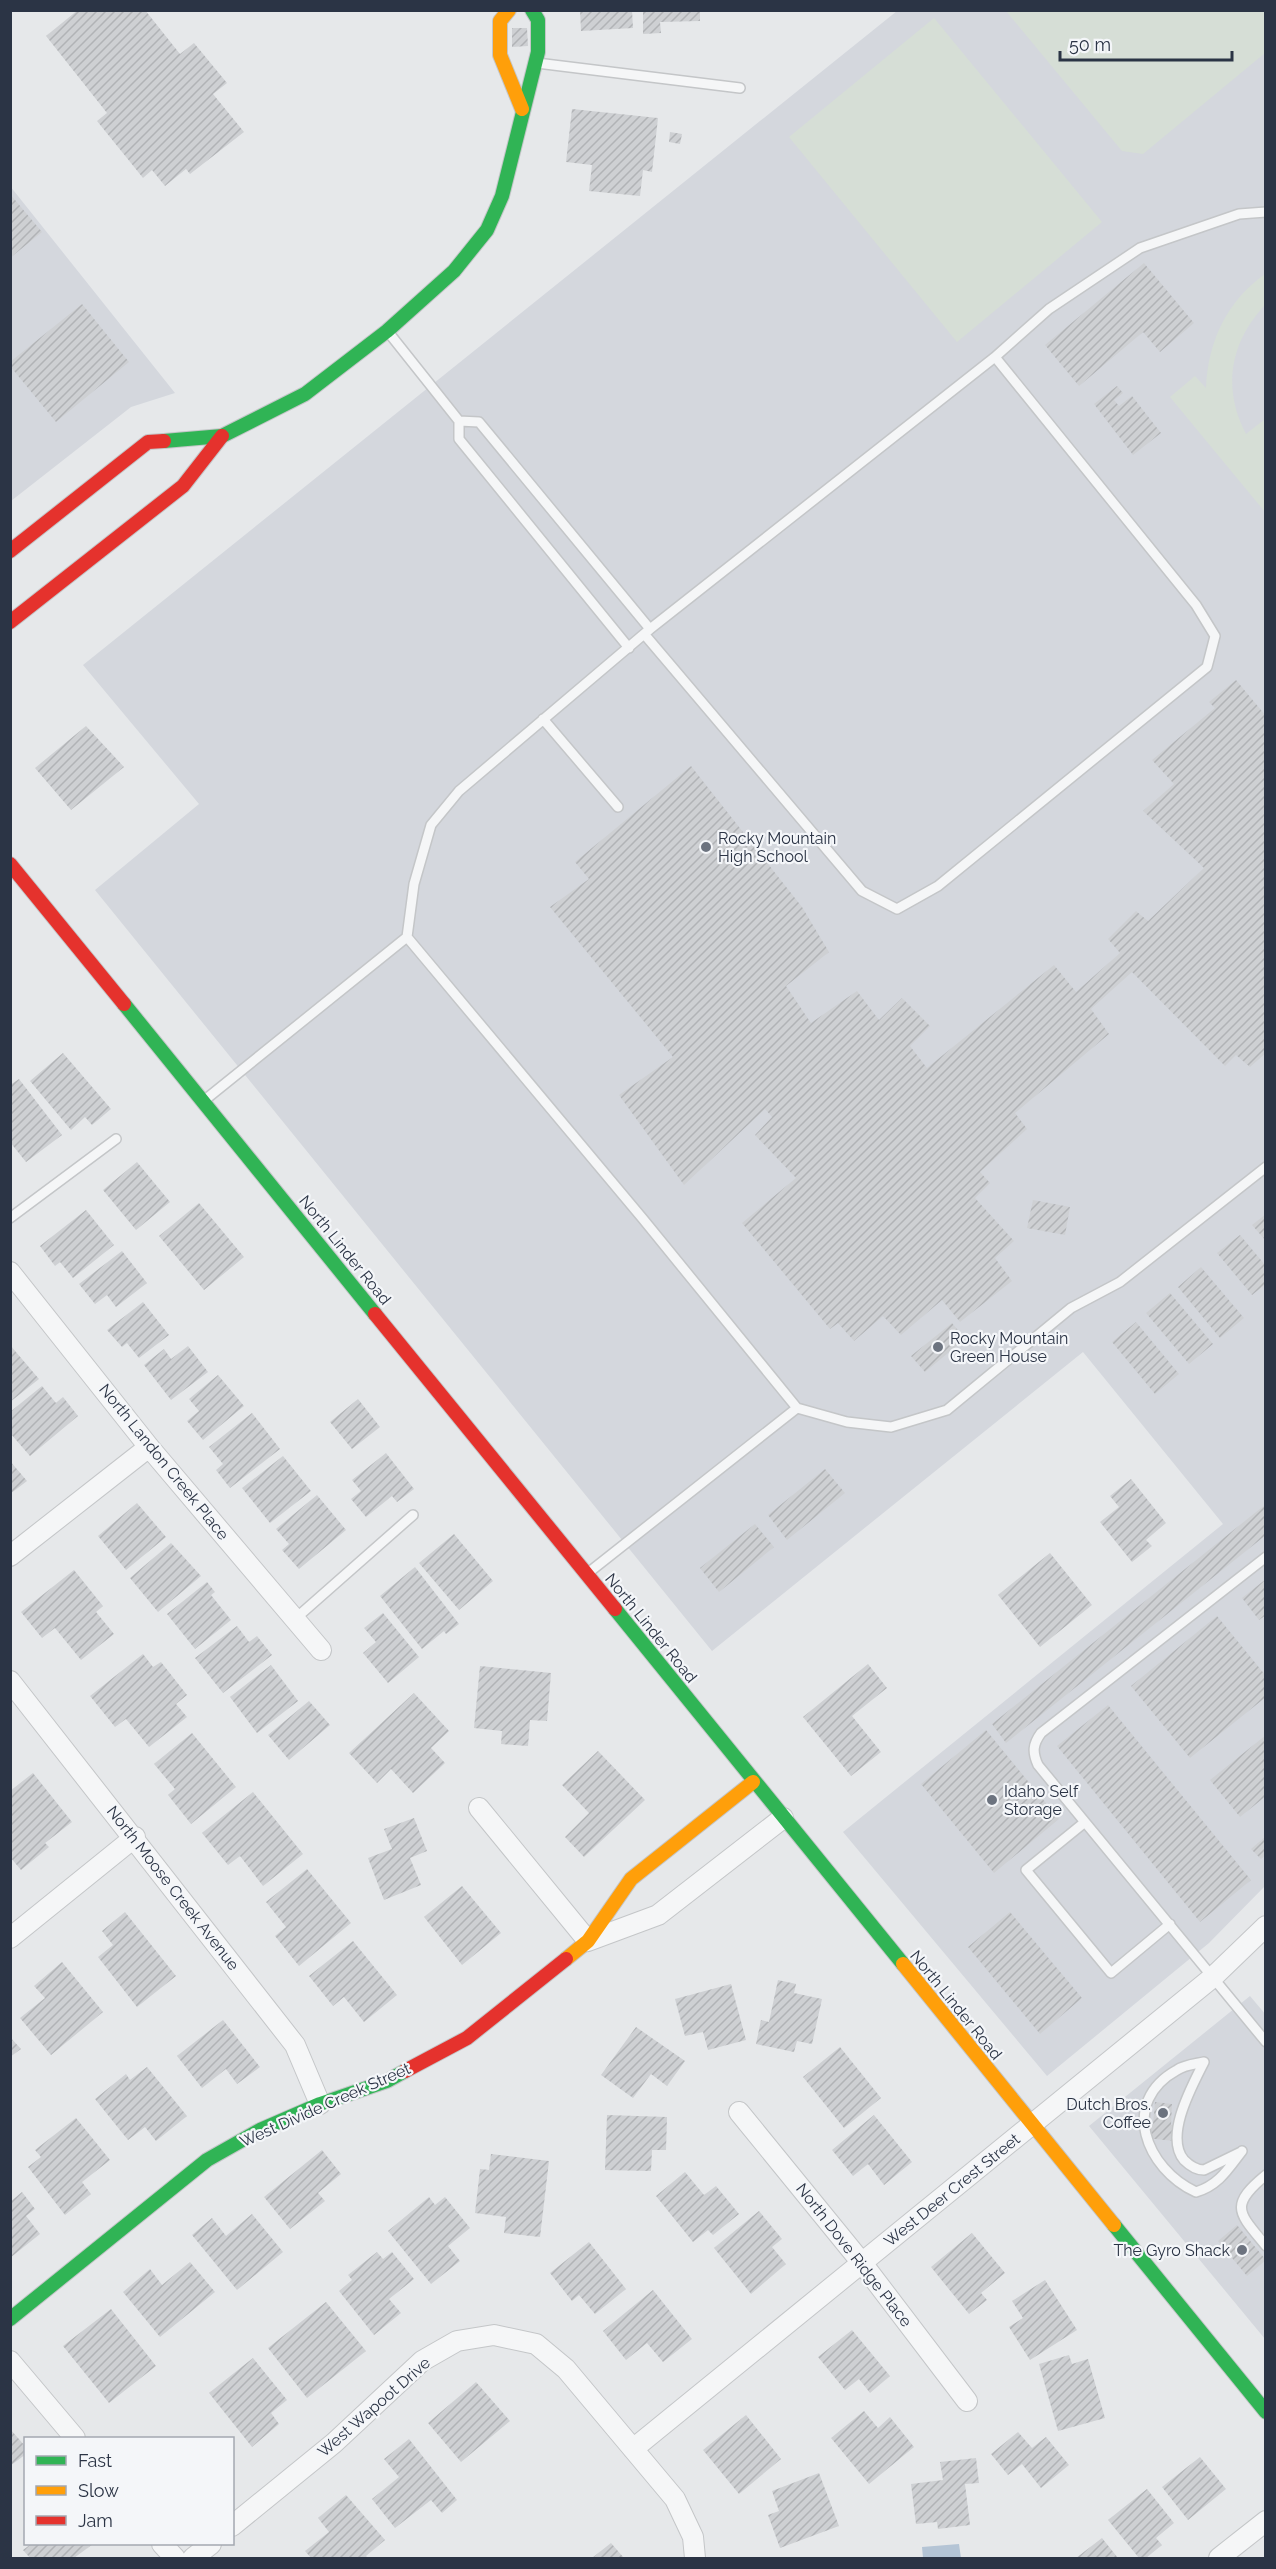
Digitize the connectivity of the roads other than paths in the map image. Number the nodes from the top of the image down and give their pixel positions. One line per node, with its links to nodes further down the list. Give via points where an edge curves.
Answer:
1 (509, 10): 5 (street, via 500,21 500,55)
2 (532, 10): 3 (street, via 538,20)
3 (535, 63): 4 (lane); 5 (street)
4 (740, 88)
5 (522, 109): 7 (street, via 502,196 487,230 454,271)
6 (1266, 212): 8 (lane, via 1239,214 1140,248 1049,309)
7 (387, 331): 9 (lane); 10 (street, via 304,394)
8 (995, 357): 13 (lane); 13 (lane, via 1196,605 1215,636 1207,667 938,886 897,909 862,891)
9 (459, 421): 13 (lane, via 479,422); 14 (lane, via 459,440)
10 (222, 436): 11 (street, via 148,442); 12 (street, via 183,486)
11 (10, 551)
12 (10, 622)
13 (647, 632): 14 (lane)
14 (629, 648): 15 (lane)
15 (543, 719): 16 (lane); 18 (lane, via 459,791 431,825 414,884)
16 (618, 807)
17 (10, 864): 19 (street, North Linder Road)
18 (407, 937): 19 (lane); 24 (lane)
19 (203, 1101): 29 (street, North Linder Road)
20 (116, 1138): 22 (lane)
21 (1266, 1167): 24 (lane, via 1120,1282 1071,1308 947,1410 891,1427 847,1422)
22 (10, 1218)
23 (10, 1272): 25 (street, North Landon Creek Place)
24 (797, 1408): 29 (lane)
25 (148, 1447): 27 (street); 30 (street, North Landon Creek Place)
26 (413, 1515): 30 (lane)
27 (10, 1556)
28 (1266, 1557): 36 (lane, via 1041,1733 1033,1747 1038,1765)
29 (587, 1575): 33 (street, North Linder Road)
30 (295, 1619): 31 (street, North Landon Creek Place)
31 (321, 1650)
32 (10, 1681): 37 (street, North Moose Creek Avenue)
33 (753, 1782): 35 (street, North Linder Road); 41 (street, West Divide Creek Street, via 630,1879)
34 (478, 1809): 41 (street)
35 (783, 1818): 41 (street, West Divide Creek Street, via 658,1915); 47 (street, North Linder Road)
36 (1085, 1822): 38 (lane); 38 (lane, via 1026,1870 1111,1973)
37 (135, 1837): 40 (street); 45 (street, North Moose Creek Avenue, via 296,2045)
38 (1170, 1924): 42 (lane)
39 (1266, 1926): 42 (street, West Deer Crest Street)
40 (10, 1938)
41 (588, 1941): 45 (street, West Divide Creek Street, via 467,2038 387,2081)
42 (1213, 1977): 43 (lane); 47 (street, West Deer Crest Street)
43 (1266, 2042)
44 (1204, 2062): 44 (lane, via 1178,2069 1160,2083 1149,2099 1144,2121 1145,2138 1152,2154 1181,2185 1196,2192 1222,2178 1242,2151 1198,2170 1182,2157 1177,2147 1187,2096)
45 (320, 2104): 51 (street, West Divide Creek Street, via 260,2130 207,2160)
46 (739, 2112): 50 (street, North Dove Ridge Place)
47 (1032, 2125): 50 (street, West Deer Crest Street); 54 (street, North Linder Road)
48 (1266, 2175): 49 (lane, via 1246,2192 1240,2212)
49 (1266, 2246)
50 (862, 2264): 53 (street, North Dove Ridge Place); 56 (street, West Deer Crest Street)
51 (10, 2319)
52 (10, 2361): 55 (street)
53 (967, 2401)
54 (1266, 2412)
55 (73, 2437)
56 (633, 2449): 58 (street, West Wapoot Drive, via 566,2369 536,2344 494,2335 457,2341 422,2361 334,2444); 63 (street, West Wapoot Drive, via 675,2499 693,2537)
57 (1266, 2521): 64 (street)
58 (234, 2524)
59 (163, 2545): 61 (street)
60 (210, 2545): 62 (street)
61 (175, 2559)
62 (193, 2559)
63 (695, 2559)
64 (1219, 2559)

